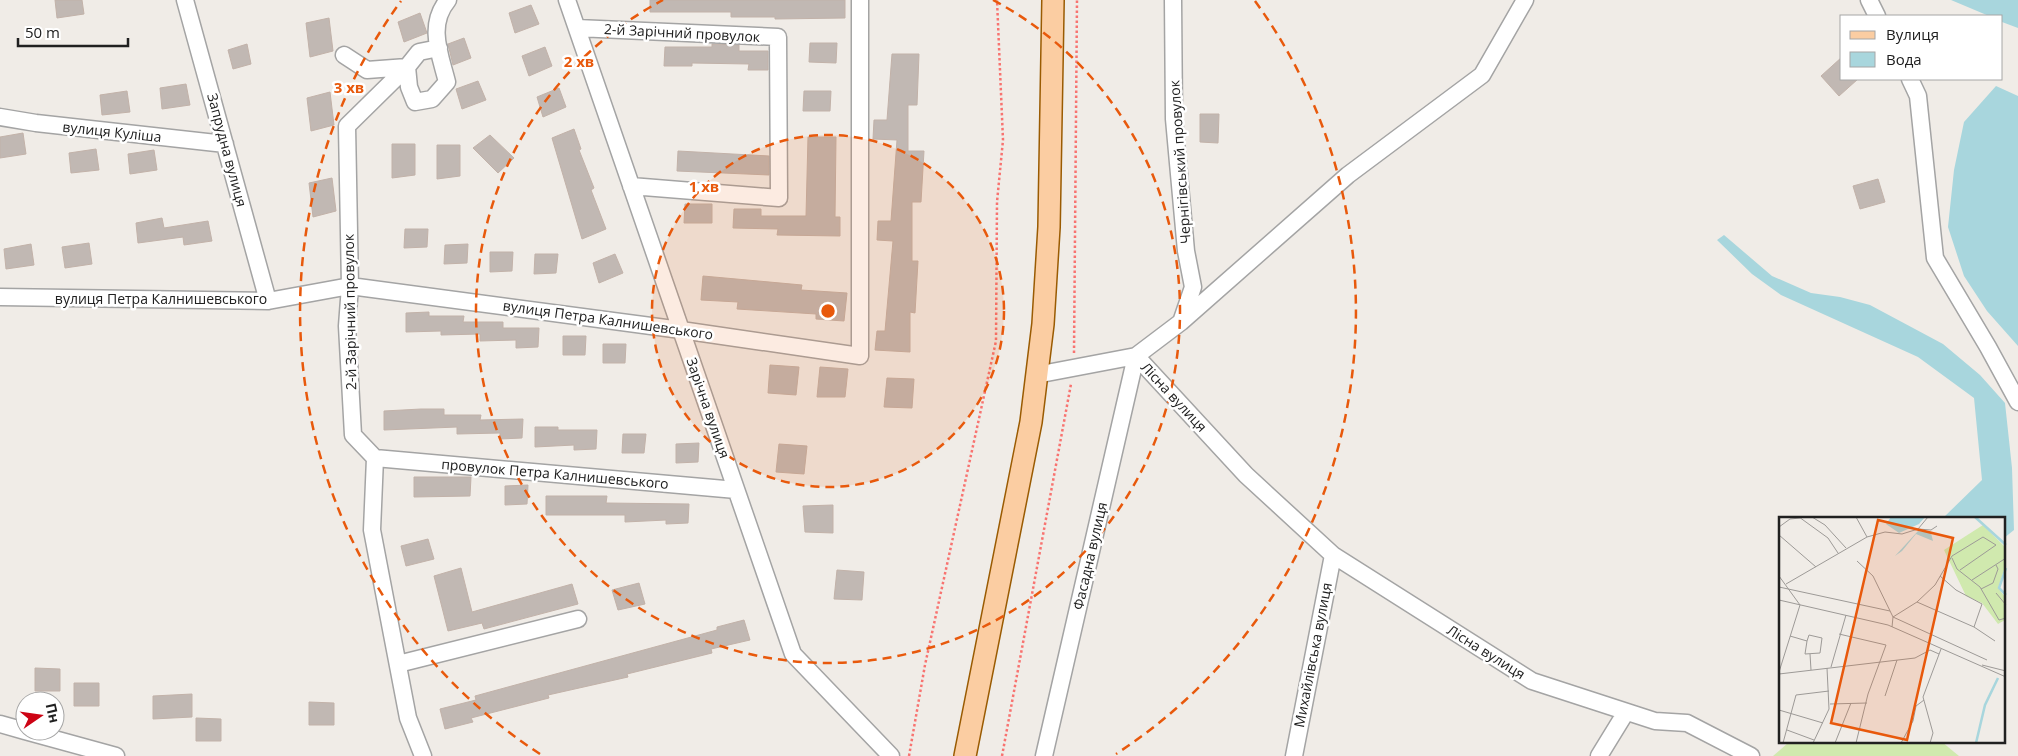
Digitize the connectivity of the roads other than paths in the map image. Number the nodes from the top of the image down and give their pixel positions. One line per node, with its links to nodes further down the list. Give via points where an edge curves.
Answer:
1 (185, 0): 16 (street, Запрудна вулиця)
2 (448, 0): 11 (street, via 439,11 436,35)
3 (567, 0): 10 (street, Зарічна вулиця)
4 (860, 0): 22 (street, вулиця Петра Калнишевського, via 860,356)
5 (1053, 0): 24 (main road, via 1049,227 1043,324)
6 (1173, 0): 21 (street, Чернігівський провулок, via 1174,119 1186,251 1193,286)
7 (1525, 0): 21 (street, Лісна вулиця, via 1482,75 1348,175)
8 (1869, 0): 9 (street)
9 (1876, 15)
10 (577, 28): 17 (street, Зарічна вулиця); 17 (street, 2-й Зарічний провулок, via 778,37 780,198)
11 (439, 48): 13 (street, 2-й Зарічний провулок, via 419,52); 13 (street, via 447,82 432,99 415,102 409,87)
12 (344, 55): 13 (street, via 367,70)
13 (407, 67): 18 (street, 2-й Зарічний провулок, via 347,126)
14 (1910, 80): 25 (street, via 1918,96 1935,258)
15 (0, 117): 16 (street, вулиця Куліша)
16 (225, 144): 20 (street, Запрудна вулиця)
17 (631, 186): 22 (street, Зарічна вулиця)
18 (350, 286): 20 (street, вулиця Петра Калнишевського); 22 (street, вулиця Петра Калнишевського); 26 (street, 2-й Зарічний провулок, via 348,326 353,435)
19 (0, 297): 20 (street, вулиця Петра Калнишевського)
20 (268, 301)
21 (1181, 322): 23 (street, Лісна вулиця)
22 (681, 330): 27 (street, Зарічна вулиця)
23 (1136, 356): 24 (street); 28 (street, Лісна вулиця, via 1246,475); 39 (street, Фасадна вулиця)
24 (1036, 375): 38 (main road, via 1031,422)
25 (2018, 402)
26 (375, 458): 27 (street, провулок Петра Калнишевського); 30 (street, via 372,530)
27 (736, 490): 37 (street, Зарічна вулиця, via 793,654)
28 (1333, 555): 31 (street, Лісна вулиця, via 1532,681); 40 (street, Михайлівська вулиця)
29 (578, 619): 30 (street)
30 (398, 664): 36 (street, via 408,718)
31 (1626, 712): 41 (street); 42 (street, Лісна вулиця, via 1655,721 1687,723)
32 (0, 724): 33 (street)
33 (15, 728)
34 (61, 741): 35 (street)
35 (116, 756)
36 (423, 756)
37 (891, 756)
38 (965, 756)
39 (1044, 756)
40 (1294, 756)
41 (1599, 756)
42 (1751, 756)

